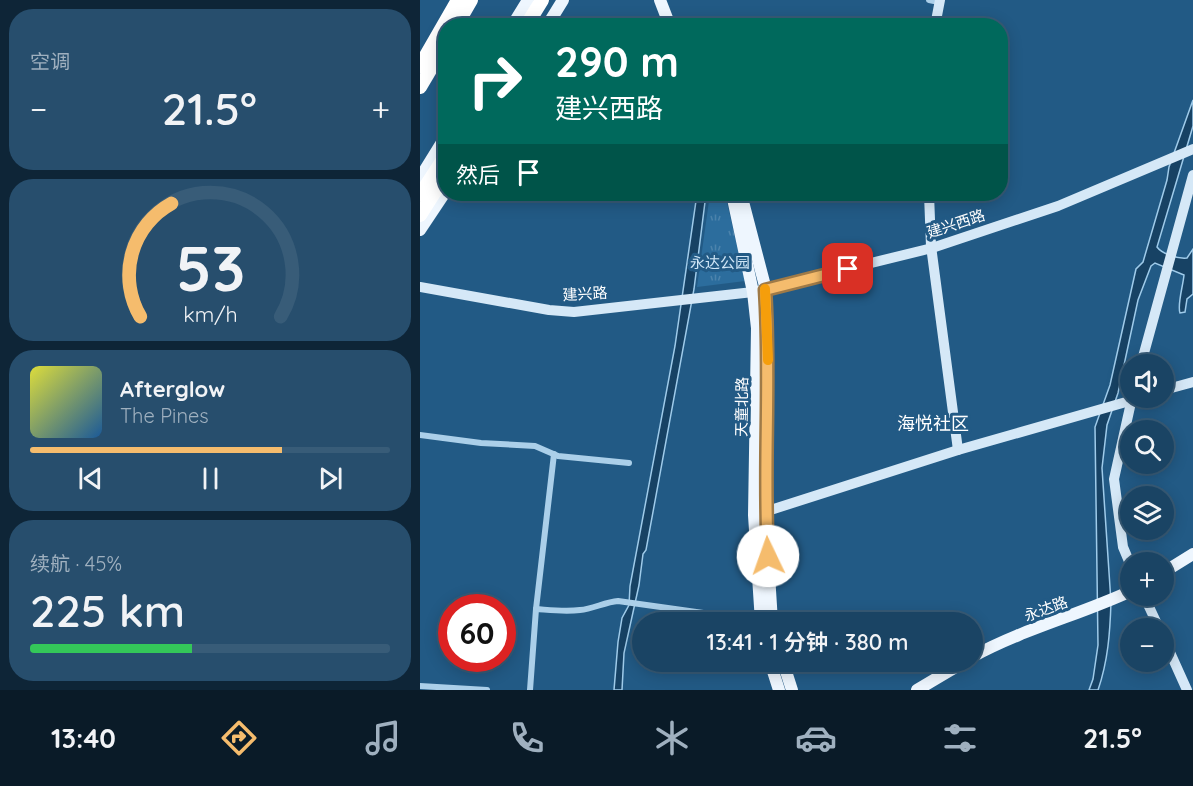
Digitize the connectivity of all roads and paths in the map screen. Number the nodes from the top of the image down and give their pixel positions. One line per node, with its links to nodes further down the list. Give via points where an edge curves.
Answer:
1 (458, 0): 10 (highway)
2 (471, 0): 11 (highway)
3 (528, 0): 12 (main road)
4 (542, 0): 13 (highway)
5 (553, 0): 14 (highway)
6 (563, 0): 15 (main road)
7 (660, 0): 16 (main road)
8 (668, 0): 17 (main road)
9 (936, 1): 18 (street)
10 (448, 18)
11 (461, 18)
12 (517, 18)
13 (531, 18)
14 (542, 18)
15 (552, 18)
16 (672, 18)
17 (674, 18)
18 (935, 18)
19 (438, 35): 21 (highway)
20 (438, 57): 22 (highway)
21 (420, 66)
22 (420, 87)
23 (1193, 148): 36 (street, 建兴西路, via 1058,207)
24 (438, 149): 27 (main road)
25 (438, 167): 29 (highway)
26 (1193, 175): 39 (street)
27 (420, 178)
28 (438, 187): 34 (highway)
29 (420, 195)
30 (439, 201): 35 (main road)
31 (734, 201): 38 (main road, 天童北路)
32 (742, 201): 38 (main road, 天童北路)
33 (929, 201): 36 (street)
34 (420, 215)
35 (420, 230)
36 (932, 248): 38 (street, 建兴西路); 45 (street)
37 (420, 287): 38 (street, 建兴路, via 574,312)
38 (759, 291): 48 (main road, 天童北路)
39 (1144, 354)
40 (1193, 381): 41 (street)
41 (1174, 387)
42 (1120, 403): 45 (street)
43 (1129, 408): 50 (street, via 1114,479)
44 (420, 435): 46 (street, via 481,444 535,446)
45 (958, 450): 48 (street)
46 (554, 454): 47 (street); 58 (street)
47 (629, 463)
48 (760, 513): 60 (main road, 天童北路)
49 (1193, 548): 52 (main road)
50 (1125, 552)
51 (1193, 554): 53 (main road)
52 (1174, 558)
53 (1174, 566)
54 (1120, 591): 56 (main road, 永达路)
55 (1120, 593): 56 (main road, 永达路)
56 (1116, 594): 57 (main road, 永达路)
57 (1088, 606): 61 (main road, 永达路, via 1040,618); 62 (main road, 永达路)
58 (536, 609): 59 (street, via 582,610 618,601); 70 (street)
59 (694, 612)
60 (764, 612)
61 (983, 644)
62 (983, 651)
63 (1174, 661): 75 (street)
64 (773, 672): 71 (main road)
65 (786, 672): 72 (main road)
66 (934, 672): 73 (main road)
67 (947, 672): 74 (main road)
68 (420, 686): 69 (street)
69 (487, 690)
70 (530, 690)
71 (778, 690)
72 (792, 690)
73 (905, 690)
74 (916, 690)
75 (1187, 690)

